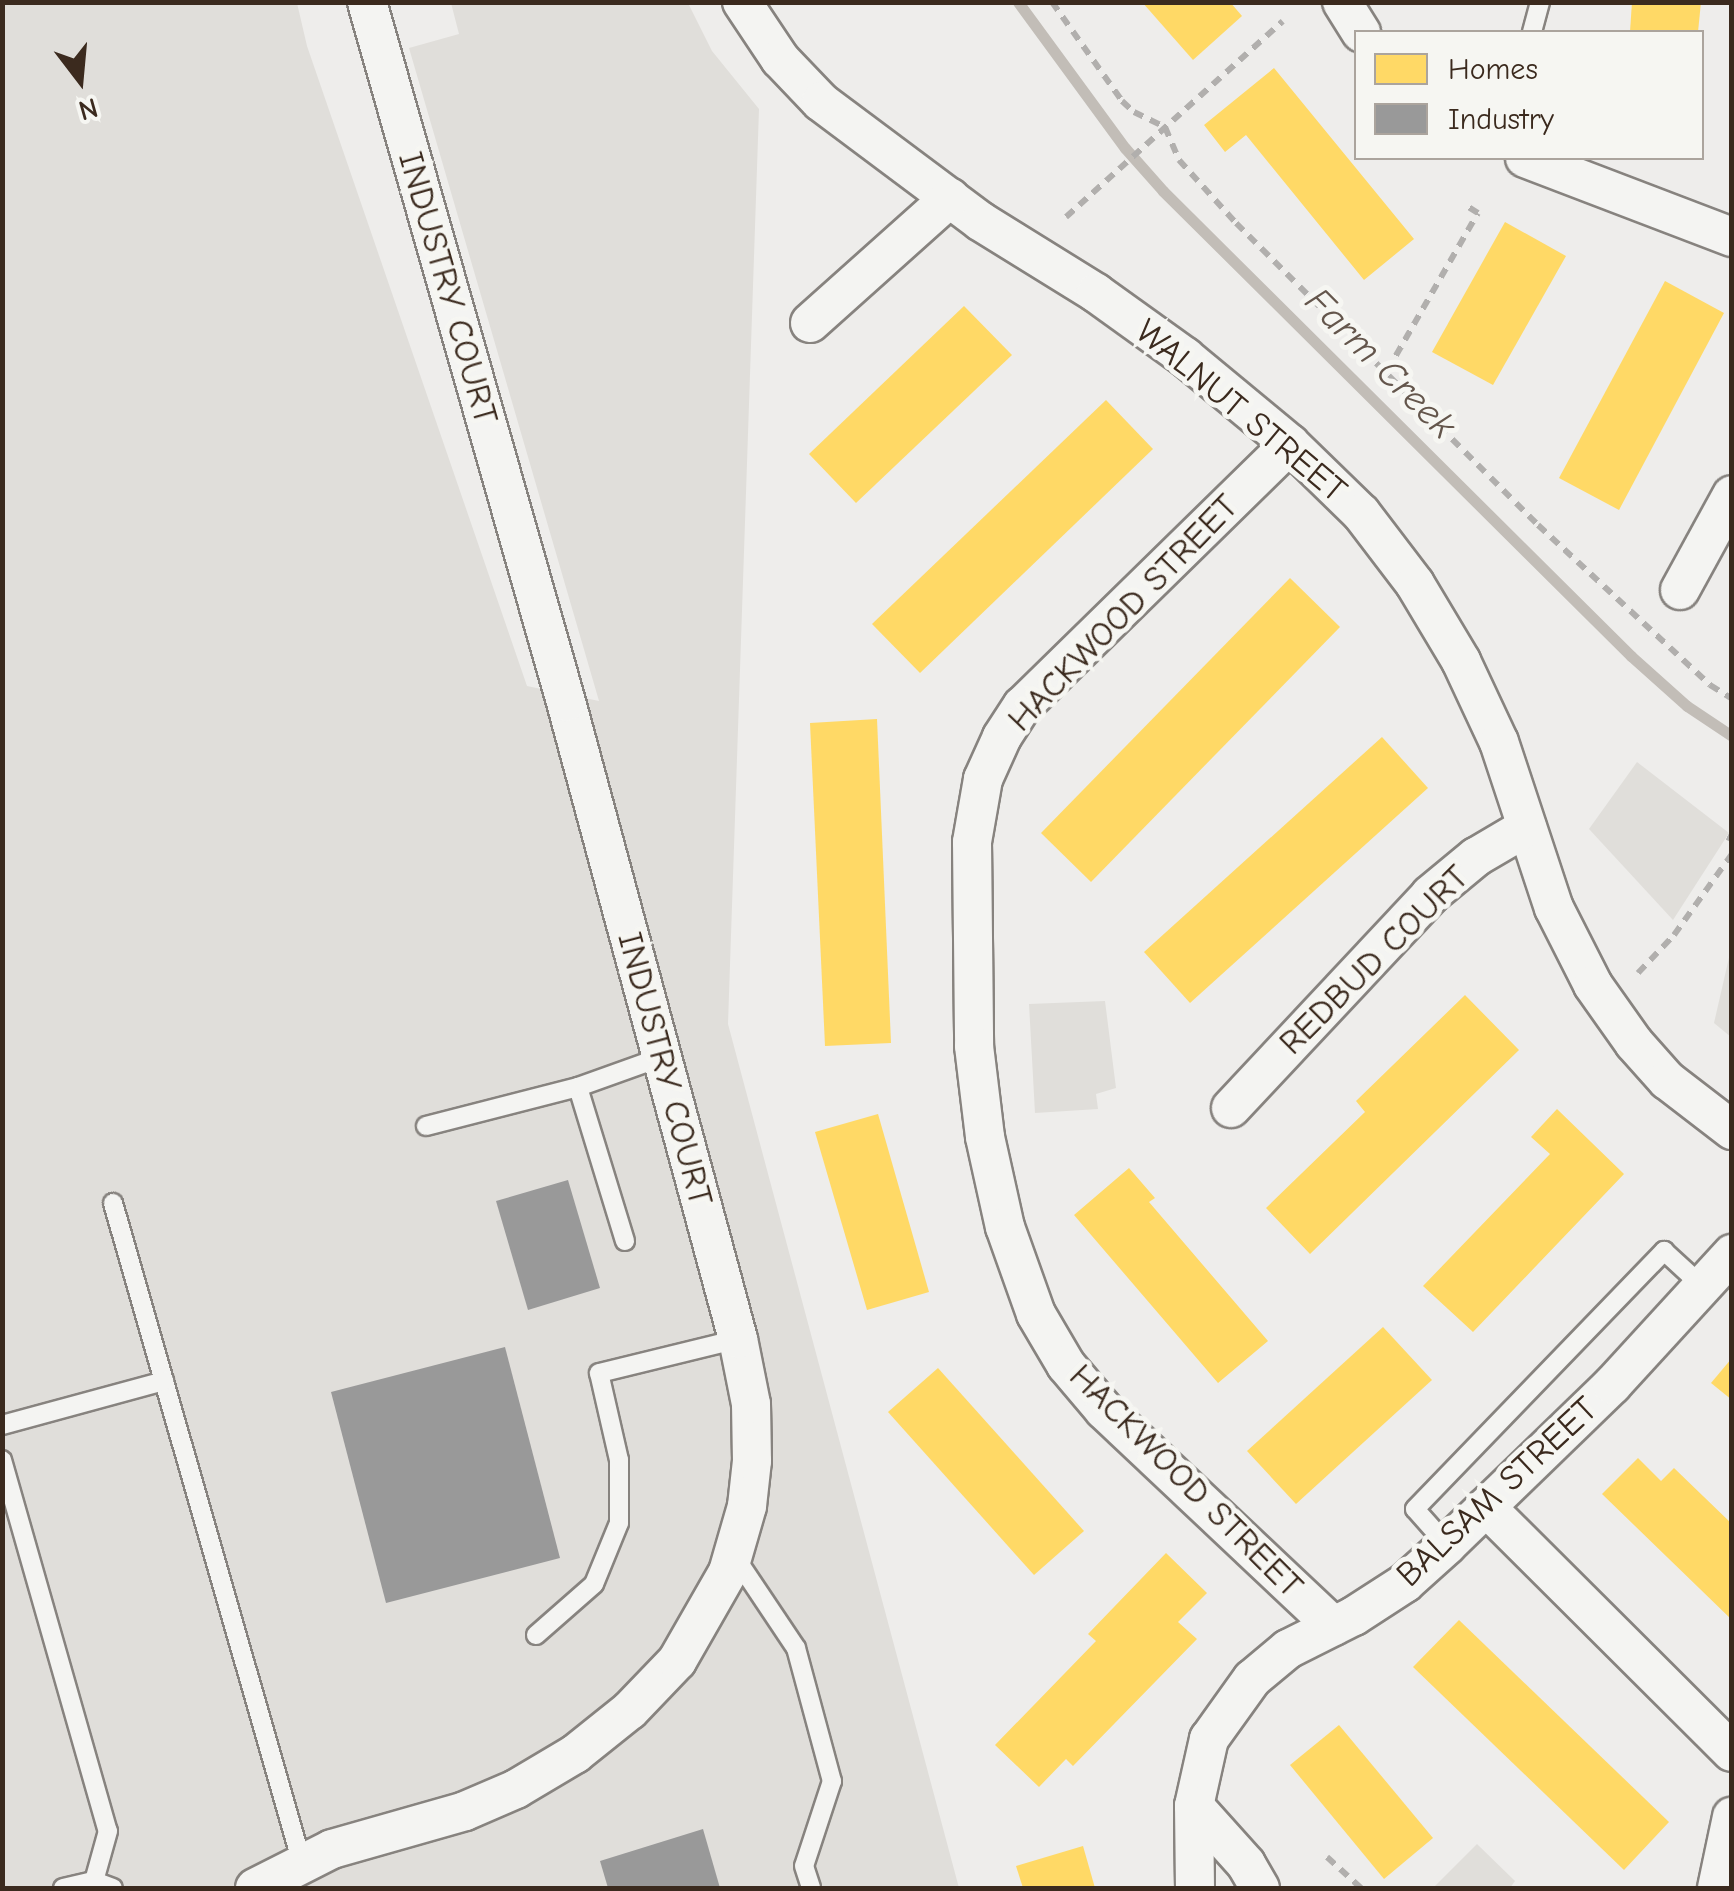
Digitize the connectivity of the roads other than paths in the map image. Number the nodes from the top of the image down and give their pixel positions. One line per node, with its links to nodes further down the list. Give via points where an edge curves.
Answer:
1 (367, 2): 15 (street, INDUSTRY COURT)
2 (742, 2): 8 (street, WALNUT STREET, via 780,59 821,102)
3 (1342, 2): 5 (street)
4 (1540, 2): 6 (lane)
5 (1361, 30)
6 (1533, 30)
7 (1530, 160): 9 (street)
8 (950, 198): 10 (street); 11 (street, WALNUT STREET, via 1111,304)
9 (1732, 237)
10 (810, 323)
11 (1290, 444): 14 (street, WALNUT STREET, via 1361,513 1415,584 1499,742); 31 (street, HACKWOOD STREET, via 1022,706 1002,737 983,778 972,842 974,1046 1005,1227 1036,1314 1066,1364 1104,1410)
12 (1732, 496): 13 (street)
13 (1680, 590)
14 (1528, 827): 17 (street, REDBUD COURT, via 1476,857 1430,896); 19 (street, WALNUT STREET, via 1554,908 1593,985 1667,1080)
15 (662, 1057): 16 (lane); 24 (street, INDUSTRY COURT)
16 (578, 1087): 18 (lane); 21 (lane)
17 (1230, 1108)
18 (426, 1126)
19 (1732, 1130)
20 (113, 1203): 25 (lane)
21 (625, 1240)
22 (1732, 1254): 23 (street, BALSAM STREET)
23 (1702, 1286): 28 (street, BALSAM STREET); 29 (lane, via 1664,1251 1414,1509)
24 (738, 1339): 30 (street, INDUSTRY COURT, via 751,1404 752,1461); 32 (lane, via 599,1372 620,1460 620,1523 594,1584)
25 (164, 1381): 26 (lane); 36 (lane)
26 (2, 1425)
27 (2, 1460): 37 (lane, via 108,1831)
28 (1486, 1507): 29 (street, BALSAM STREET); 33 (street)
29 (1447, 1546): 31 (street, BALSAM STREET, via 1405,1582)
30 (733, 1554): 36 (street, INDUSTRY COURT, via 703,1623 678,1660 575,1754 466,1812); 41 (lane, via 796,1648 832,1780 804,1866)
31 (1333, 1626): 34 (street, BALSAM STREET, via 1288,1649 1223,1714 1209,1739)
32 (536, 1635)
33 (1732, 1752)
34 (1194, 1806): 42 (street, BALSAM STREET); 43 (street)
35 (1732, 1817): 44 (street)
36 (302, 1863): 40 (street, INDUSTRY COURT)
37 (94, 1881): 38 (lane); 39 (lane)
38 (63, 1888)
39 (113, 1888)
40 (255, 1888)
41 (811, 1888)
42 (1195, 1888)
43 (1260, 1888)
44 (1716, 1888)

